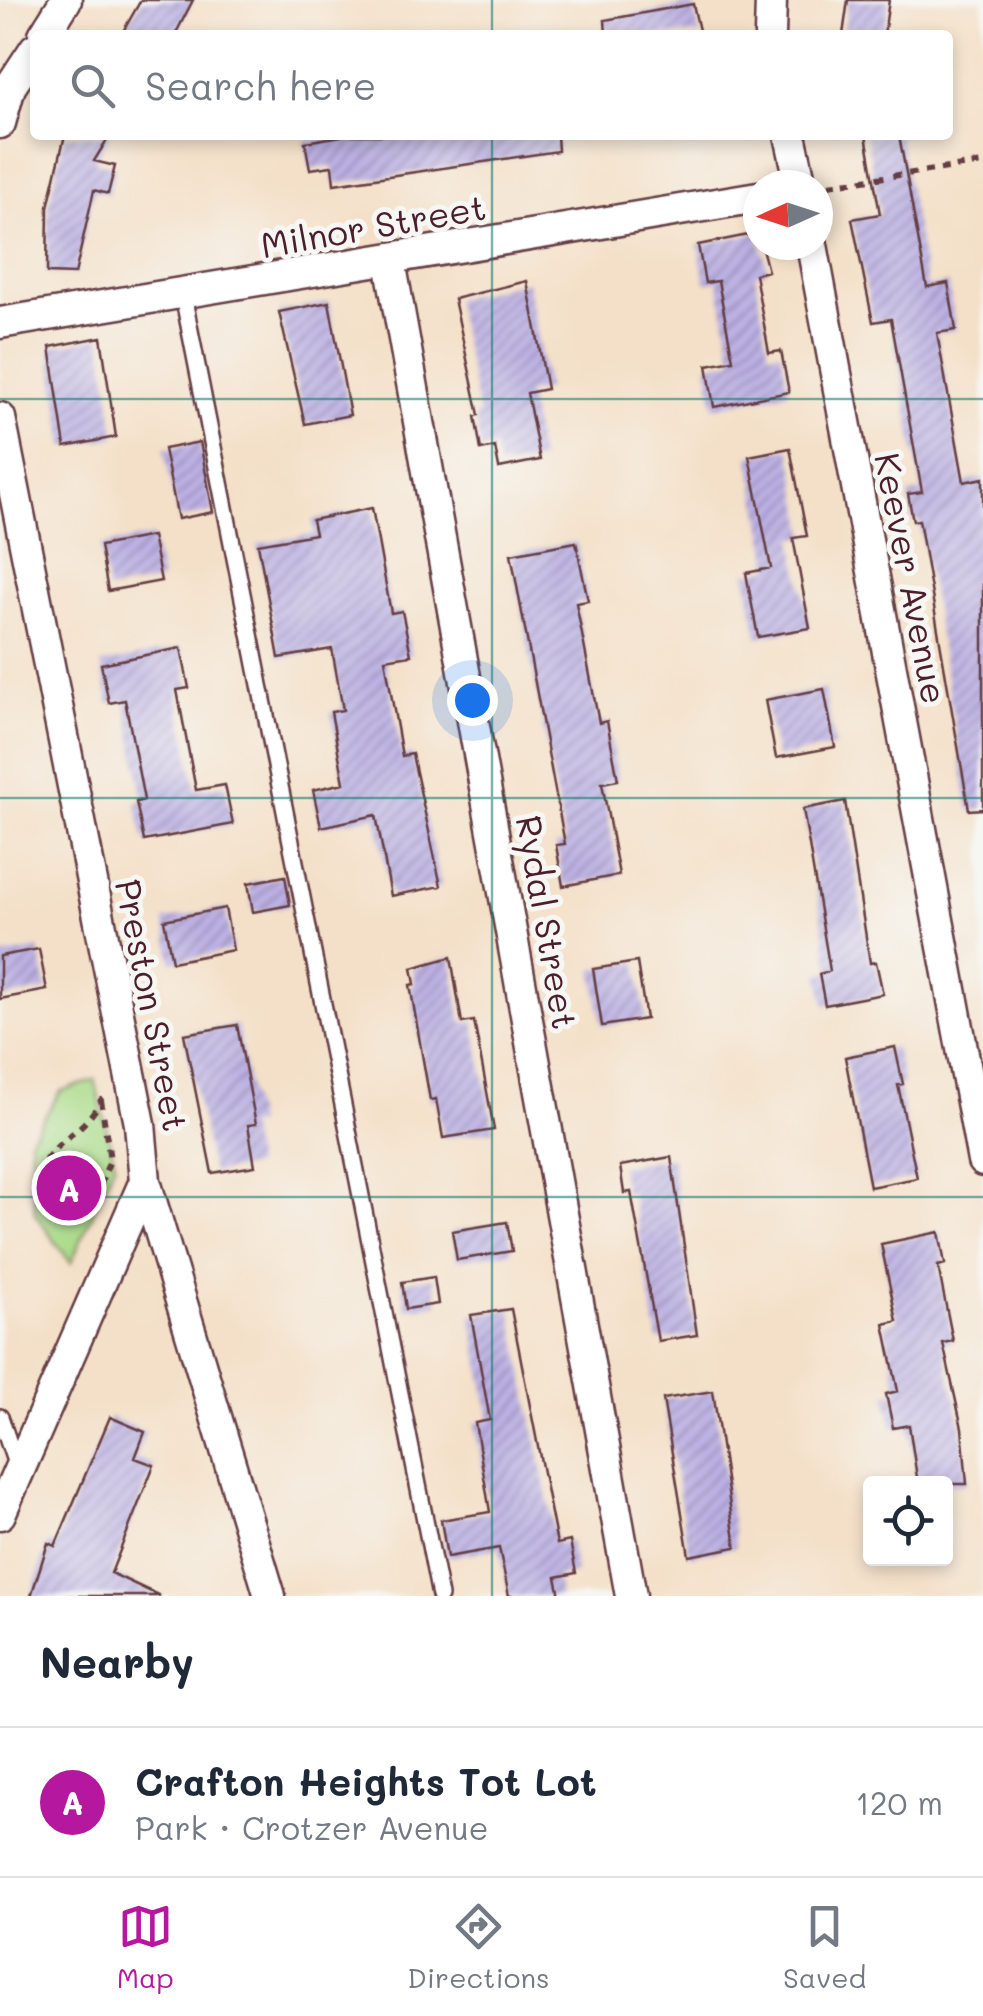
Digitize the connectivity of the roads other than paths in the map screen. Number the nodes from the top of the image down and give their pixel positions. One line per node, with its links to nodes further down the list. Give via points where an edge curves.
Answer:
1 (66, 0): 3 (street)
2 (771, 0): 4 (street)
3 (47, 30)
4 (770, 30)
5 (30, 56): 6 (street, via 10,87)
6 (0, 123)
7 (791, 140): 8 (street)
8 (797, 170)
9 (743, 200): 11 (street, Milnor Street)
10 (815, 260): 15 (street, Keever Avenue)
11 (390, 261): 12 (street, Milnor Street); 22 (street, Rydal Street)
12 (183, 295): 13 (street, Milnor Street); 21 (lane)
13 (0, 322)
14 (0, 418): 16 (street, Preston Street, via 140,1124)
15 (982, 1153)
16 (144, 1181): 18 (street); 20 (street, Preston Street)
17 (0, 1417): 18 (lane)
18 (18, 1470): 19 (street)
19 (0, 1514)
20 (270, 1596)
21 (440, 1596)
22 (631, 1596)

